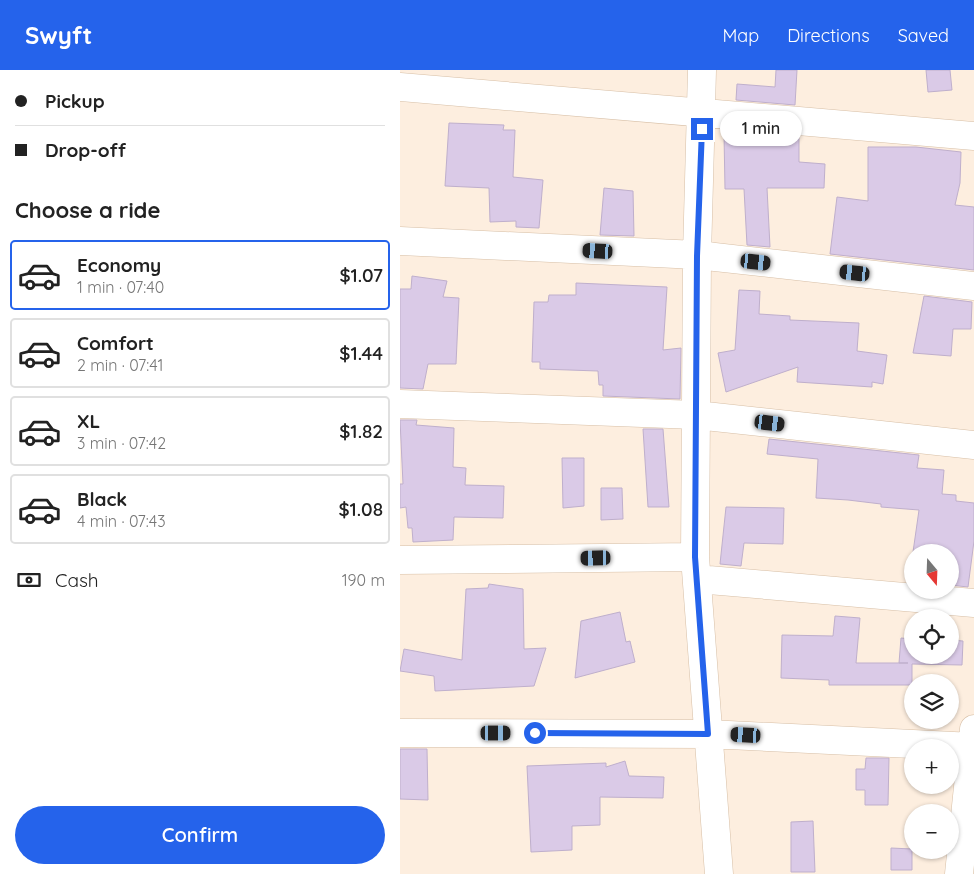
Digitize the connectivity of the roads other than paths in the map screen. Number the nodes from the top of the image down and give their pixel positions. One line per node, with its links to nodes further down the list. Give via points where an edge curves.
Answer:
1 (702, 70): 3 (street)
2 (400, 87): 3 (street)
3 (702, 111): 4 (street); 6 (street)
4 (974, 136)
5 (400, 241): 6 (street)
6 (697, 256): 7 (street); 9 (street)
7 (974, 286)
8 (400, 404): 9 (street)
9 (696, 415): 10 (street); 12 (street)
10 (974, 445)
11 (400, 560): 12 (street)
12 (696, 568): 13 (street); 15 (street)
13 (974, 603)
14 (400, 733): 15 (street)
15 (708, 734): 16 (street); 17 (street)
16 (973, 741): 18 (street)
17 (719, 874)
18 (958, 874)

